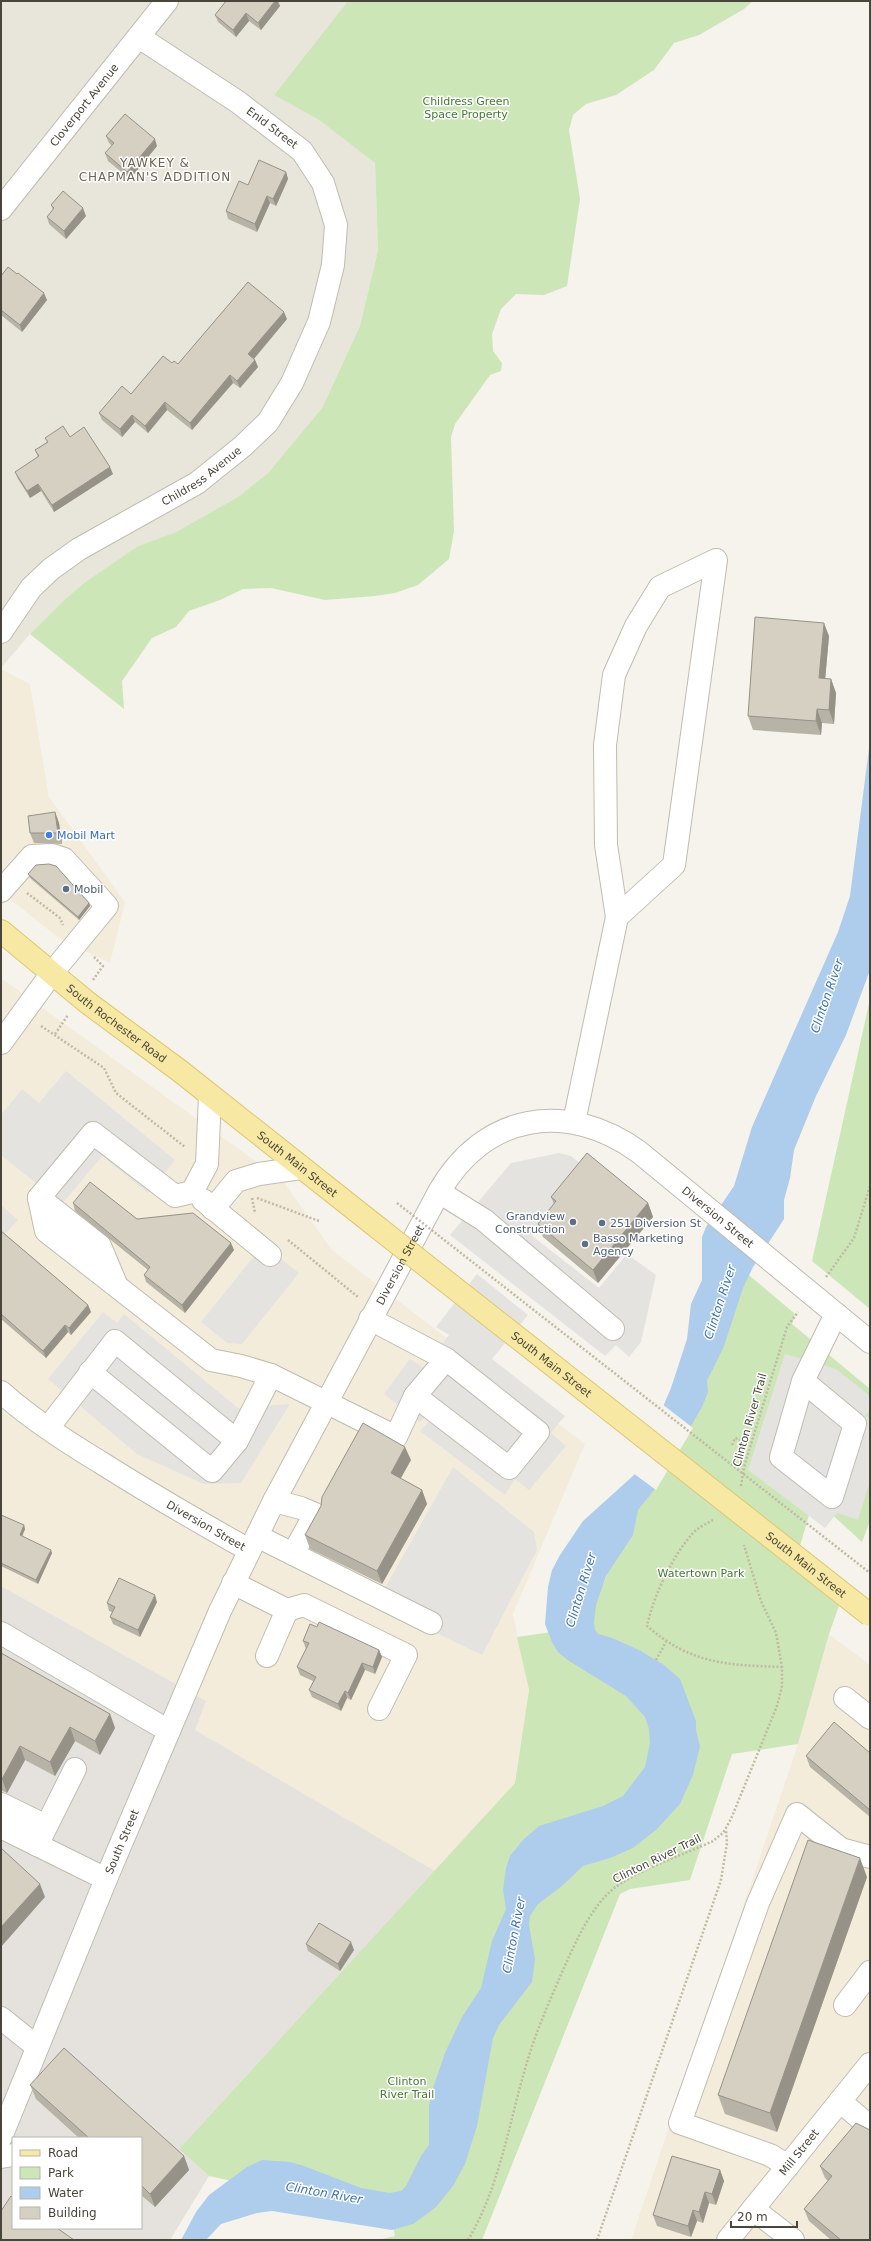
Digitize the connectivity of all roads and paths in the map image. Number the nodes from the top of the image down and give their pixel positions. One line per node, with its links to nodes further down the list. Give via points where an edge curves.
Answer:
1 (167, 1): 2 (street, Cloverport Avenue)
2 (139, 38): 3 (street, Cloverport Avenue); 4 (street, Enid Street, via 238,102 302,151 323,183 336,225)
3 (1, 209)
4 (333, 265): 5 (street, Childress Avenue, via 319,322 292,383 268,422 243,446 196,483 79,549 51,569 31,588)
5 (1, 632)
6 (1, 891): 13 (street, via 32,856 52,855 64,859 107,906)
7 (23, 891): 9 (path, via 60,918)
8 (617, 917): 8 (street, via 674,865 716,560 660,587 636,626 614,675 605,745 606,845); 18 (street)
9 (65, 930)
10 (1, 931): 13 (main road, South Rochester Road)
11 (92, 954): 12 (path, via 103,966)
12 (100, 970)
13 (52, 973): 14 (street); 16 (main road, South Rochester Road)
14 (22, 1014): 15 (street); 19 (path, via 104,1068 116,1092)
15 (1, 1044)
16 (210, 1096): 17 (main road, South Rochester Road); 19 (street)
17 (233, 1114): 20 (main road, South Main Street)
18 (574, 1122): 24 (street, Diversion Street, via 541,1120 503,1131 471,1151 457,1164); 33 (street, Diversion Street, via 588,1125 627,1144)
19 (207, 1164): 23 (street)
20 (301, 1168): 21 (street, via 259,1174); 57 (main road, South Main Street, bridge)
21 (232, 1184): 26 (street); 27 (path, via 252,1196)
22 (870, 1186): 30 (path, via 854,1238)
23 (192, 1192): 26 (street); 39 (street, via 175,1196 93,1133 39,1198 46,1231 211,1360)
24 (439, 1192): 34 (street, Diversion Street); 35 (street, via 484,1220)
25 (397, 1203): 54 (path, bridge)
26 (213, 1209): 29 (street)
27 (319, 1221)
28 (298, 1248): 31 (path)
29 (270, 1255)
30 (825, 1279)
31 (361, 1299)
32 (799, 1309): 46 (path, Clinton River Trail, via 787,1327)
33 (836, 1314): 36 (street, Diversion Street); 40 (street)
34 (370, 1319): 37 (street); 43 (street, Diversion Street)
35 (613, 1329)
36 (870, 1342)
37 (446, 1359): 42 (street); 42 (street, via 538,1432 509,1468)
38 (90, 1372): 44 (street); 45 (street, via 115,1342); 45 (street, via 212,1471)
39 (271, 1376): 43 (street); 45 (street)
40 (803, 1381): 40 (street, via 781,1457 832,1497 855,1424)
41 (1, 1392): 44 (street, Diversion Street)
42 (416, 1396): 43 (street, via 396,1437)
43 (326, 1402): 49 (street, Diversion Street)
44 (48, 1428): 51 (street, Diversion Street, via 141,1488)
45 (237, 1441)
46 (751, 1443): 47 (path, via 735,1438); 48 (path, Clinton River Trail)
47 (732, 1445)
48 (741, 1488)
49 (274, 1502): 51 (street, Diversion Street); 53 (street, via 301,1508 314,1514)
50 (715, 1518): 60 (path, via 692,1534 651,1605 647,1626)
51 (253, 1543): 53 (street); 55 (street, South Street)
52 (744, 1544): 63 (path, via 761,1602 776,1633)
53 (293, 1554): 58 (street)
54 (870, 1573)
55 (233, 1584): 56 (street); 67 (street, South Street)
56 (287, 1610): 61 (street); 65 (street, via 304,1605 406,1655)
57 (870, 1615)
58 (431, 1623)
59 (1, 1633): 67 (street)
60 (666, 1642): 62 (path); 63 (path, via 701,1659 742,1666)
61 (267, 1656)
62 (656, 1660)
63 (782, 1667): 71 (path, via 782,1686 777,1706)
64 (845, 1698): 66 (street)
65 (380, 1709)
66 (870, 1718)
67 (169, 1731): 74 (street, South Street)
68 (75, 1769): 72 (street)
69 (1, 1804): 72 (street)
70 (1, 1827): 72 (street)
71 (726, 1830): 87 (path, Clinton River Trail, via 713,1841 630,1878 612,1890 593,1914 575,1943 528,2058 493,2185); 88 (path, via 727,1843 721,1880)
72 (41, 1836): 74 (street)
73 (870, 1857): 85 (street, via 841,1849 797,1814 758,1903 680,2123 770,2155)
74 (106, 1879): 78 (street, South Street)
75 (870, 1972): 76 (street)
76 (845, 2005)
77 (1, 2018): 78 (street)
78 (37, 2047): 82 (street, South Street)
79 (870, 2064): 80 (street, Mill Street)
80 (840, 2101): 81 (street); 85 (street, Mill Street)
81 (870, 2127)
82 (1, 2137)
83 (12, 2155): 84 (street)
84 (1, 2157)
85 (788, 2166): 86 (street, Mill Street)
86 (753, 2210): 89 (street, Mill Street); 90 (street)
87 (468, 2240)
88 (597, 2240)
89 (728, 2240)
90 (793, 2240)

